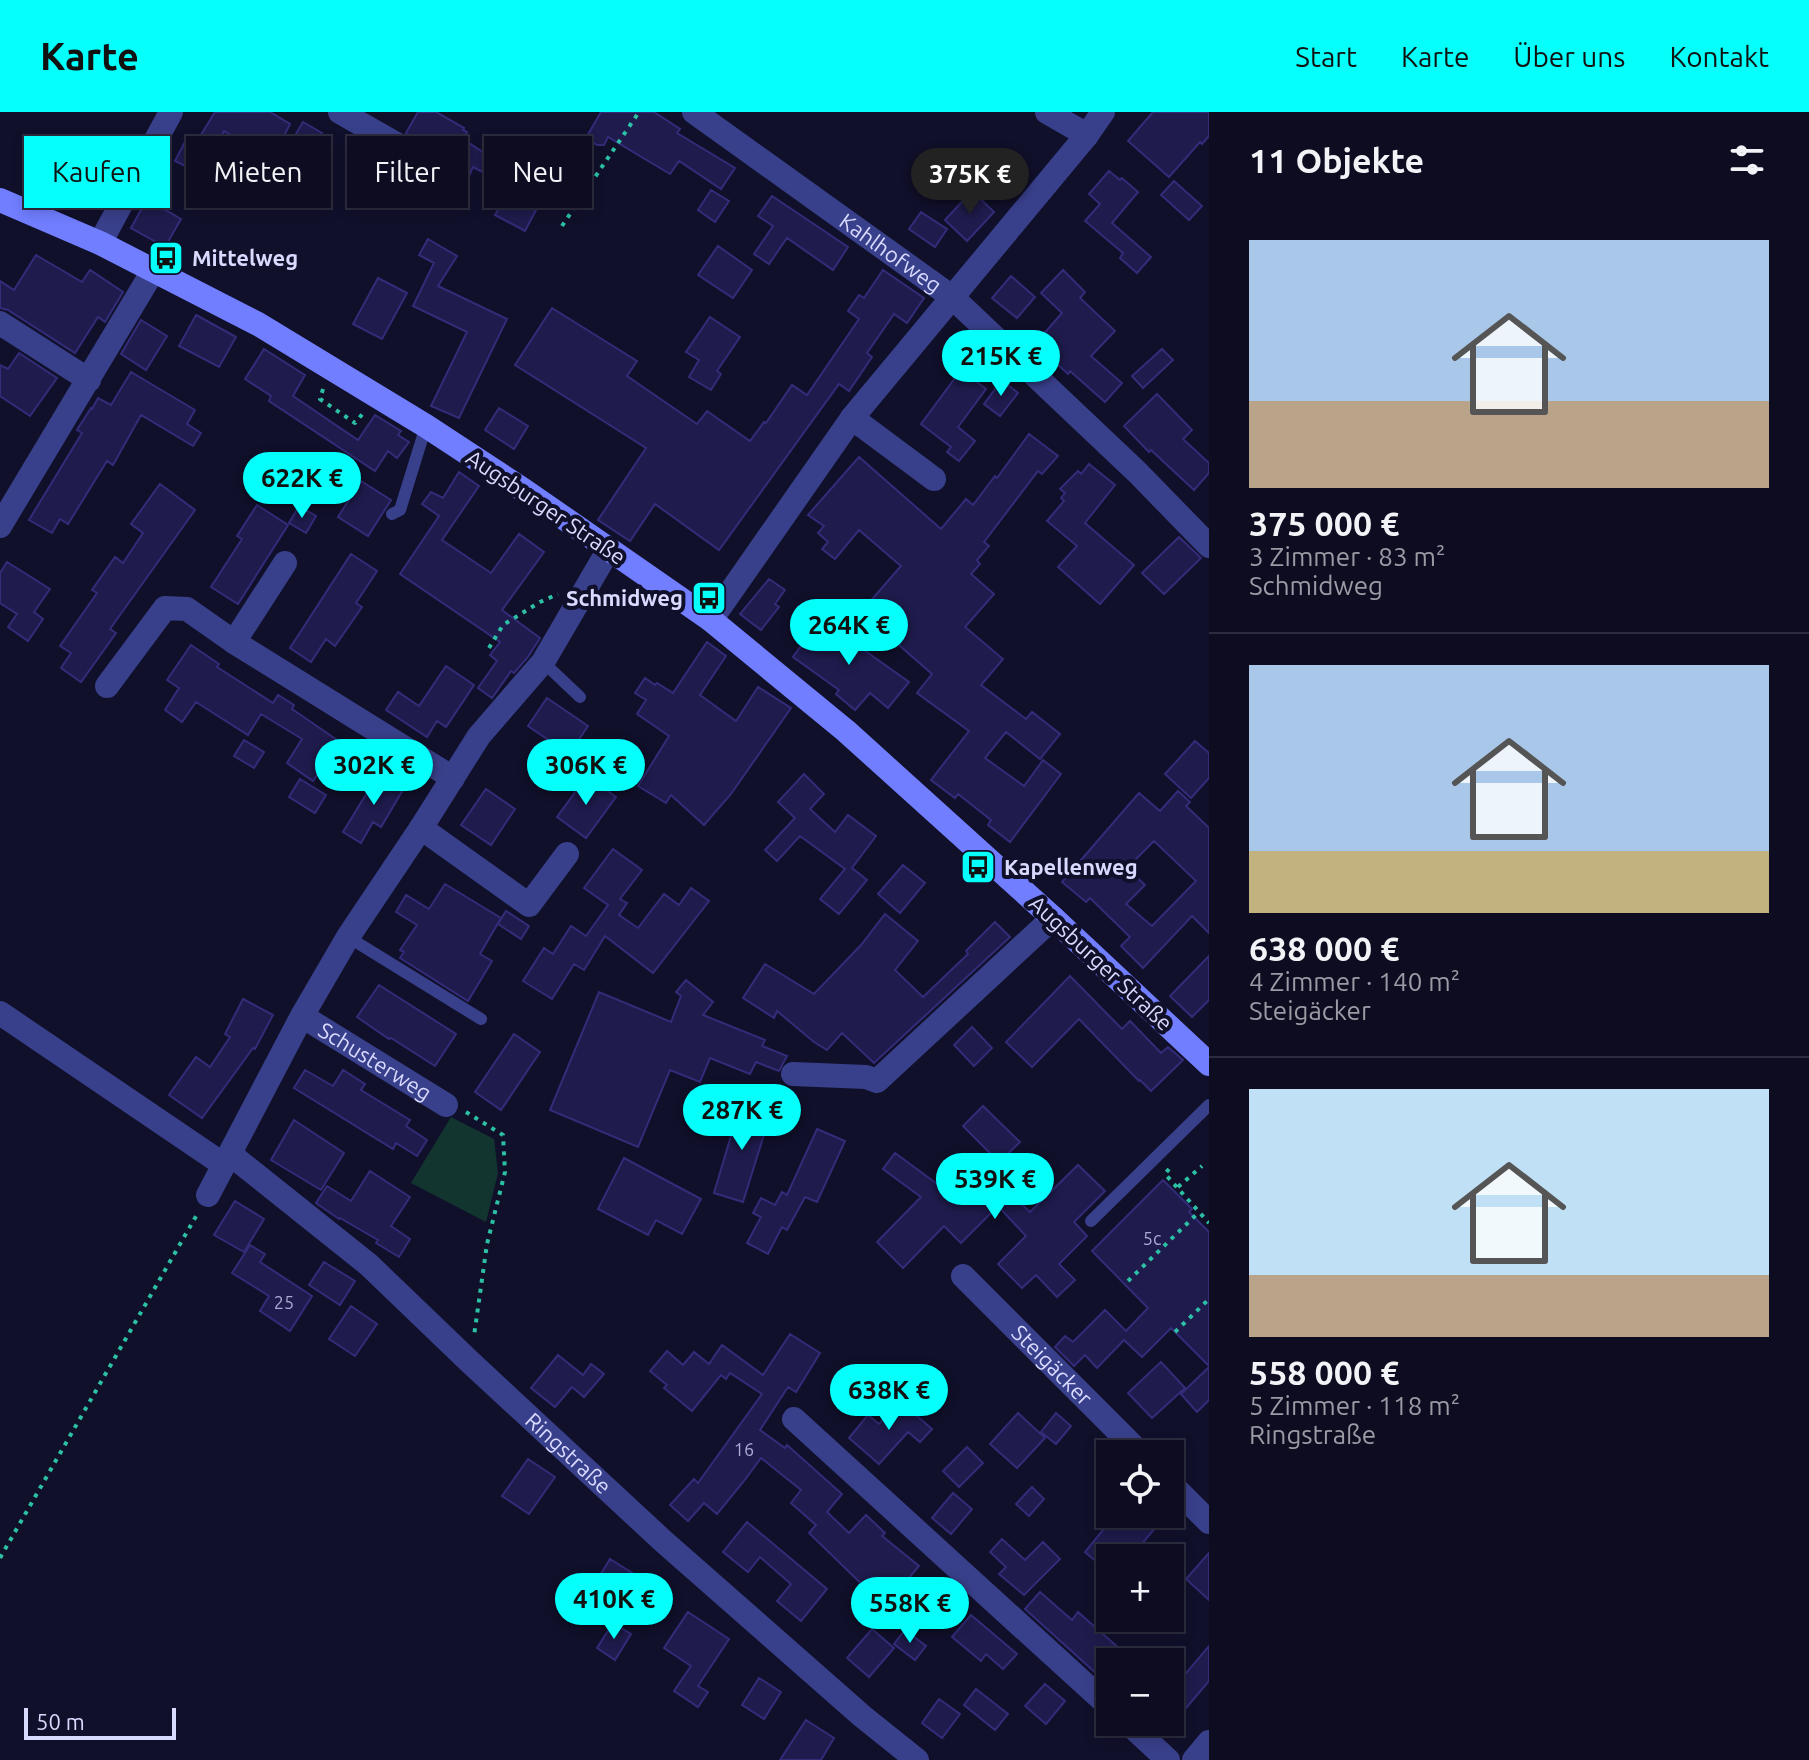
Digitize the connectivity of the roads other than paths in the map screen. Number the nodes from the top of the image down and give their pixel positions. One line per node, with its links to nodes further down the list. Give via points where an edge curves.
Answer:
1 (171, 112): 9 (street)
2 (340, 112): 7 (street)
3 (694, 112): 11 (street, Kahlhofweg)
4 (1047, 112): 6 (street)
5 (1103, 112): 6 (street)
6 (1087, 135): 11 (street)
7 (382, 136)
8 (0, 200): 9 (main road, Augsburger Straße)
9 (100, 243): 10 (main road, Augsburger Straße)
10 (153, 271): 13 (street); 15 (main road, Augsburger Straße, via 258,324)
11 (952, 297): 14 (street); 19 (street, Kahlhofweg)
12 (0, 323): 13 (street)
13 (89, 380): 18 (street)
14 (852, 418): 16 (street); 22 (street)
15 (426, 426): 17 (lane, via 400,510); 20 (main road, Augsburger Straße)
16 (934, 479)
17 (392, 514)
18 (0, 526)
19 (1209, 546)
20 (609, 549): 22 (main road, Augsburger Straße); 24 (street, Schusterweg)
21 (285, 563): 23 (street)
22 (711, 620): 30 (main road, Augsburger Straße, via 846,731)
23 (234, 642): 25 (street, via 187,609 165,608); 27 (street)
24 (543, 662): 26 (lane); 27 (street, Schusterweg, via 479,736)
25 (107, 686)
26 (580, 697)
27 (453, 778): 28 (street, Schusterweg)
28 (421, 828): 29 (street, via 529,905); 31 (street, Schusterweg)
29 (567, 854)
30 (1053, 918): 35 (main road, Augsburger Straße); 36 (street, via 877,1081)
31 (348, 937): 33 (street, Schusterweg); 34 (lane)
32 (0, 1013): 39 (street, Ringstraße)
33 (302, 1016): 37 (street, Schusterweg); 39 (street, Schusterweg)
34 (481, 1019)
35 (1209, 1064)
36 (793, 1074)
37 (446, 1105)
38 (1209, 1105): 41 (lane)
39 (227, 1160): 40 (street); 50 (street, Ringstraße, via 369,1265 663,1541)
40 (208, 1195)
41 (1091, 1221)
42 (963, 1276): 44 (street, Steigäcker)
43 (794, 1419): 47 (street)
44 (1127, 1440)
45 (1184, 1497): 46 (street)
46 (1209, 1522)
47 (1096, 1694)
48 (1142, 1736): 51 (street)
49 (1209, 1742): 52 (street)
50 (917, 1760)
51 (1168, 1760)
52 (1194, 1760)

